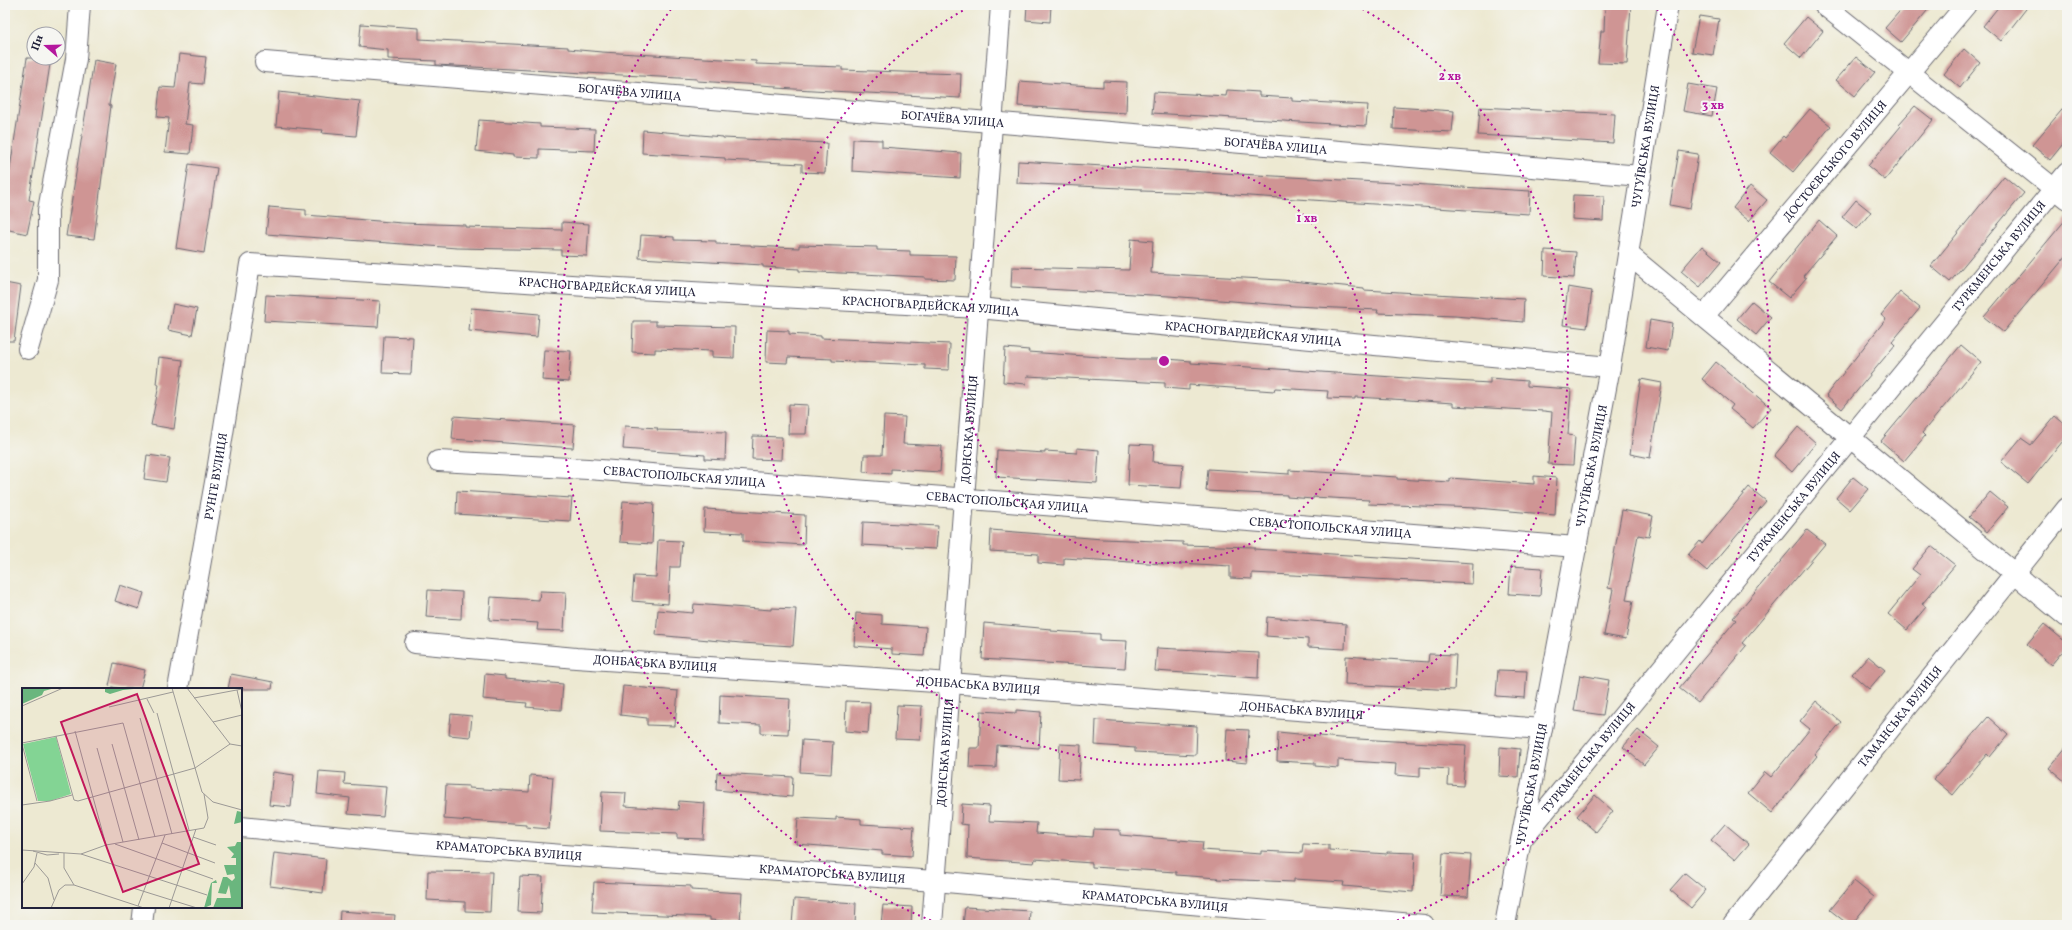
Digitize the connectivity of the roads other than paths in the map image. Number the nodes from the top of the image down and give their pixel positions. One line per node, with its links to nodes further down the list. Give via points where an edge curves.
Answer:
1 (80, 5): 16 (street, via 76,59 48,210 48,280)
2 (1001, 5): 8 (street, ДОНСЬКА ВУЛИЦЯ)
3 (1668, 5): 10 (street, ЧУГУЇВСЬКА ВУЛИЦЯ)
4 (1824, 5): 7 (street)
5 (1966, 5): 7 (street, ДОСТОЄВСЬКОГО ВУЛИЦЯ)
6 (265, 62): 8 (street, БОГАЧЁВА УЛИЦА)
7 (1907, 73): 11 (street); 15 (street, ДОСТОЄВСЬКОГО ВУЛИЦЯ)
8 (992, 123): 10 (street, БОГАЧЁВА УЛИЦА); 14 (street, ДОНСЬКА ВУЛИЦЯ)
9 (2067, 173): 11 (street, ТУРКМЕНСЬКА ВУЛИЦЯ)
10 (1641, 176): 12 (street, ЧУГУЇВСЬКА ВУЛИЦЯ)
11 (2061, 194): 18 (street, ТУРКМЕНСЬКА ВУЛИЦЯ)
12 (1628, 254): 15 (street); 17 (street, ЧУГУЇВСЬКА ВУЛИЦЯ)
13 (250, 264): 14 (street, КРАСНОГВАРДЕЙСКАЯ УЛИЦА); 27 (street, РУНГЕ ВУЛИЦЯ, via 218,471)
14 (978, 308): 17 (street, КРАСНОГВАРДЕЙСКАЯ УЛИЦА); 20 (street, ДОНСЬКА ВУЛИЦЯ)
15 (1704, 316): 18 (street)
16 (28, 349)
17 (1610, 366): 22 (street, ЧУГУЇВСЬКА ВУЛИЦЯ)
18 (1851, 437): 23 (street); 30 (street, ТУРКМЕНСЬКА ВУЛИЦЯ)
19 (438, 461): 20 (street, СЕВАСТОПОЛЬСКАЯ УЛИЦА, via 588,469)
20 (964, 498): 22 (street, СЕВАСТОПОЛЬСКАЯ УЛИЦА); 26 (street, ДОНСЬКА ВУЛИЦЯ)
21 (2067, 508): 23 (street, ТАМАНСЬКА ВУЛИЦЯ)
22 (1577, 547): 28 (street, ЧУГУЇВСЬКА ВУЛИЦЯ)
23 (2016, 573): 24 (street); 37 (street, ТАМАНСЬКА ВУЛИЦЯ)
24 (2067, 617)
25 (415, 643): 26 (street, ДОНБАСЬКА ВУЛИЦЯ, via 576,658)
26 (950, 683): 28 (street, ДОНБАСЬКА ВУЛИЦЯ); 31 (street, ДОНСЬКА ВУЛИЦЯ)
27 (178, 688)
28 (1542, 729): 30 (street, ЧУГУЇВСЬКА ВУЛИЦЯ)
29 (242, 827): 31 (street, КРАМАТОРСЬКА ВУЛИЦЯ, via 385,841)
30 (1521, 840): 36 (street, ЧУГУЇВСЬКА ВУЛИЦЯ)
31 (935, 881): 34 (street, ДОНСЬКА ВУЛИЦЯ); 35 (street, КРАМАТОРСЬКА ВУЛИЦЯ)
32 (144, 908): 33 (street)
33 (142, 925)
34 (932, 925)
35 (1424, 925)
36 (1505, 925)
37 (1733, 925)

